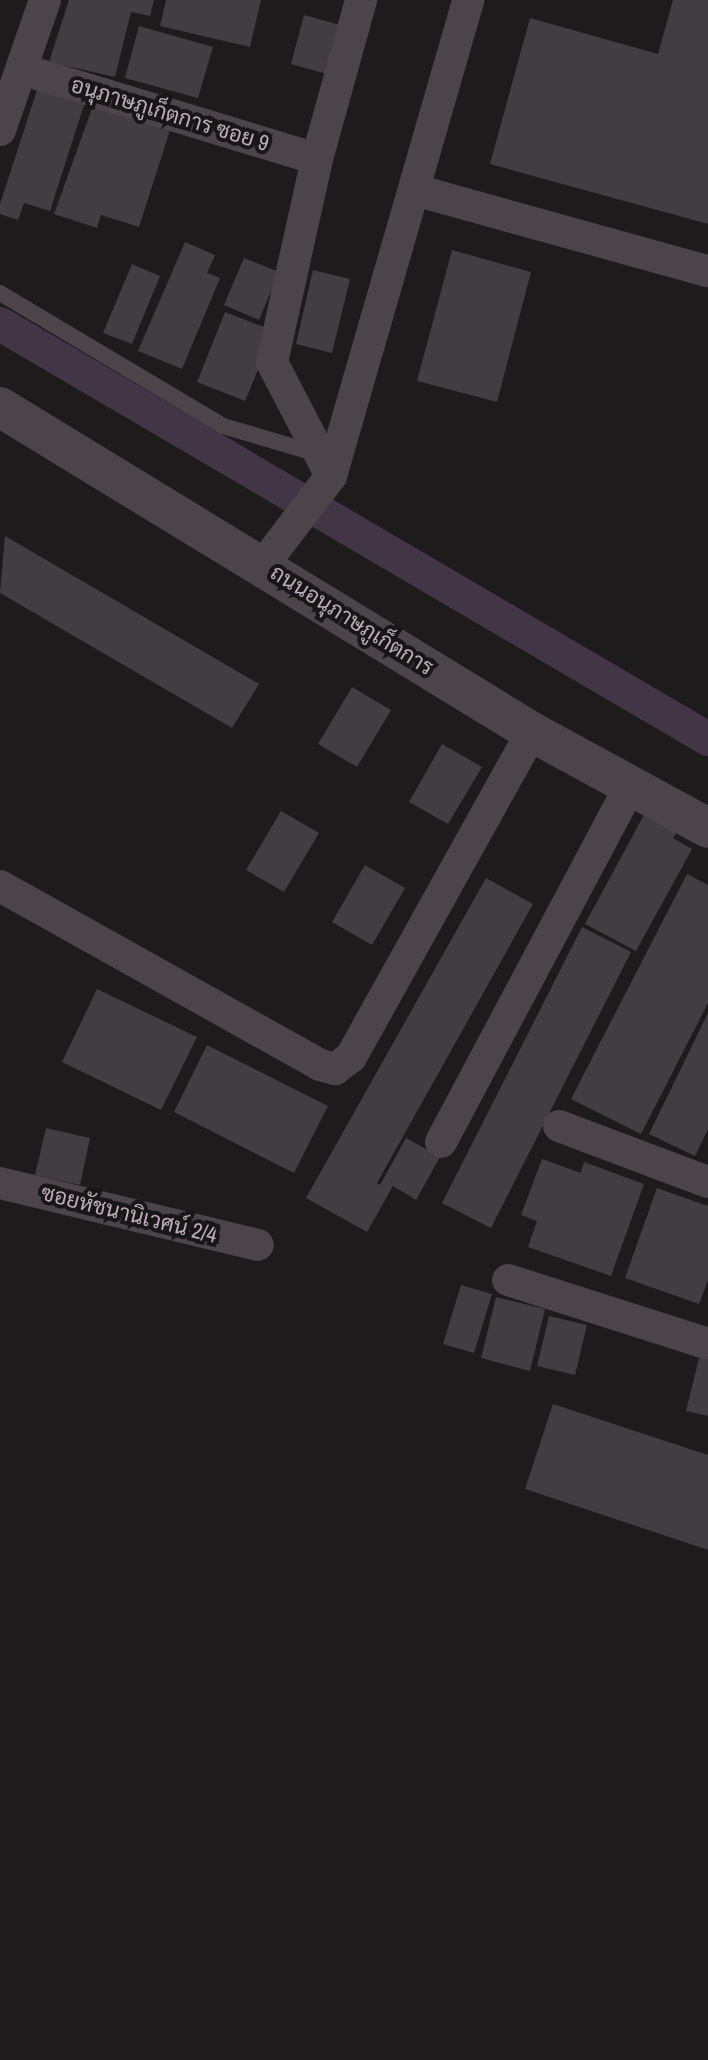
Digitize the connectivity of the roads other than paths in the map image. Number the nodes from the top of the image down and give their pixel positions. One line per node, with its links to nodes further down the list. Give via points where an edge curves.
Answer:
1 (45, 0): 4 (street)
2 (468, 0): 7 (street)
3 (350, 3): 6 (street)
4 (24, 70): 5 (street); 6 (street, อนุภาษภูเก็ตการ ซอย 9)
5 (0, 130)
6 (317, 159): 11 (street, via 272,362)
7 (415, 190): 8 (street); 11 (street)
8 (708, 271)
9 (0, 293): 11 (lane, via 223,426)
10 (0, 407): 12 (street, ถนนอนุภาษภูเก็ตการ)
11 (326, 465): 12 (street)
12 (263, 565): 13 (street, ถนนอนุภาษภูเก็ตการ)
13 (532, 732): 14 (street, ถนนอนุภาษภูเก็ตการ); 16 (street, via 351,1057 335,1069)
14 (631, 785): 15 (street, ถนนอนุภาษภูเก็ตการ); 18 (street)
15 (708, 828)
16 (0, 886)
17 (559, 1126): 19 (street)
18 (441, 1142)
19 (708, 1182)
20 (0, 1183): 21 (street, ซอยหัชนานิเวศน์ 2/4)
21 (258, 1245)
22 (508, 1280): 23 (street)
23 (708, 1344)

